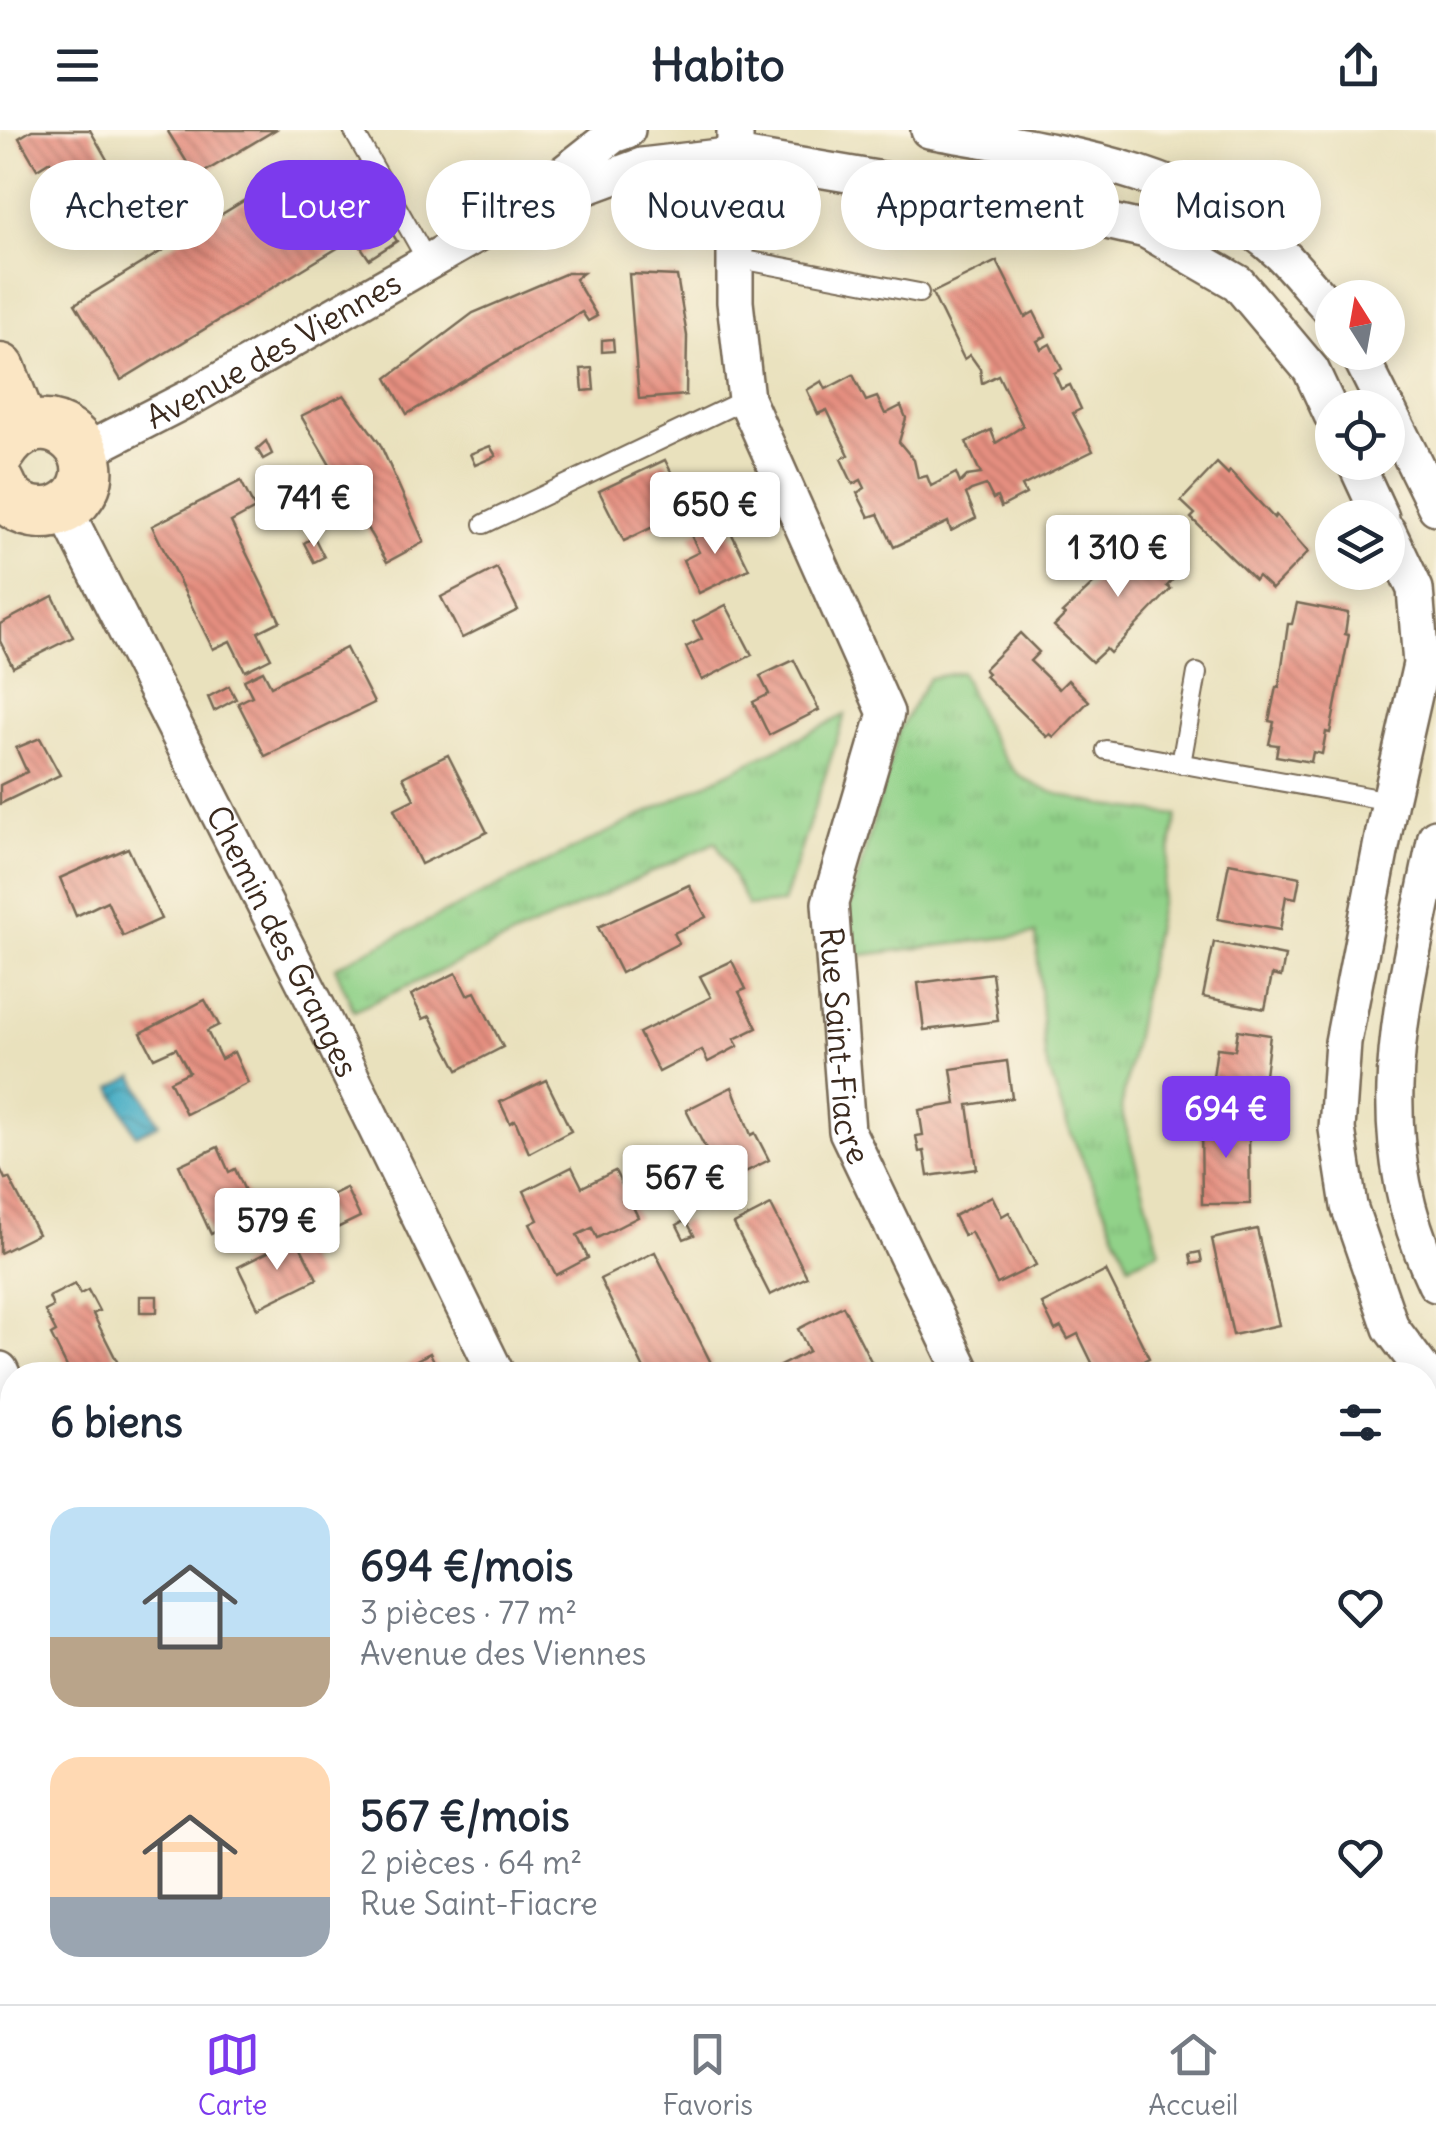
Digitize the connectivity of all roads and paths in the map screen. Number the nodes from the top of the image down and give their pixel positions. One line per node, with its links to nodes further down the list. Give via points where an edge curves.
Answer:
1 (353, 130): 9 (lane)
2 (627, 130): 5 (street, Avenue des Viennes)
3 (929, 130): 11 (street, via 1165,181 1279,252)
4 (735, 142): 6 (street, Avenue des Viennes); 8 (street, Rue Saint-Fiacre); 13 (street, Avenue des Viennes, via 1146,230 1238,283)
5 (581, 160)
6 (591, 185)
7 (452, 250): 9 (street, Avenue des Viennes)
8 (734, 258): 10 (lane); 14 (street, Rue Saint-Fiacre)
9 (429, 264): 17 (street, Avenue des Viennes)
10 (919, 292)
11 (1315, 293)
12 (0, 369): 15 (street)
13 (1320, 390)
14 (746, 399): 21 (lane); 30 (street, Rue Saint-Fiacre, via 886,713 830,903 848,1131)
15 (12, 441): 17 (street, via 41,424 74,437)
16 (1405, 445): 20 (street)
17 (84, 452): 19 (street, via 85,482)
18 (4, 502): 19 (street, via 49,514)
19 (67, 507): 29 (street, Chemin des Granges)
20 (1436, 508)
21 (484, 524)
22 (1405, 568): 26 (street, via 1415,589 1421,664)
23 (1197, 673): 25 (lane)
24 (1106, 750): 25 (lane)
25 (1181, 764): 26 (lane)
26 (1390, 801): 31 (street, via 1343,1042 1336,1129 1350,1206 1392,1328)
27 (1436, 837): 28 (street, via 1396,1040 1393,1112 1400,1180)
28 (1436, 1284)
29 (491, 1362)
30 (958, 1362)
31 (1417, 1362)

